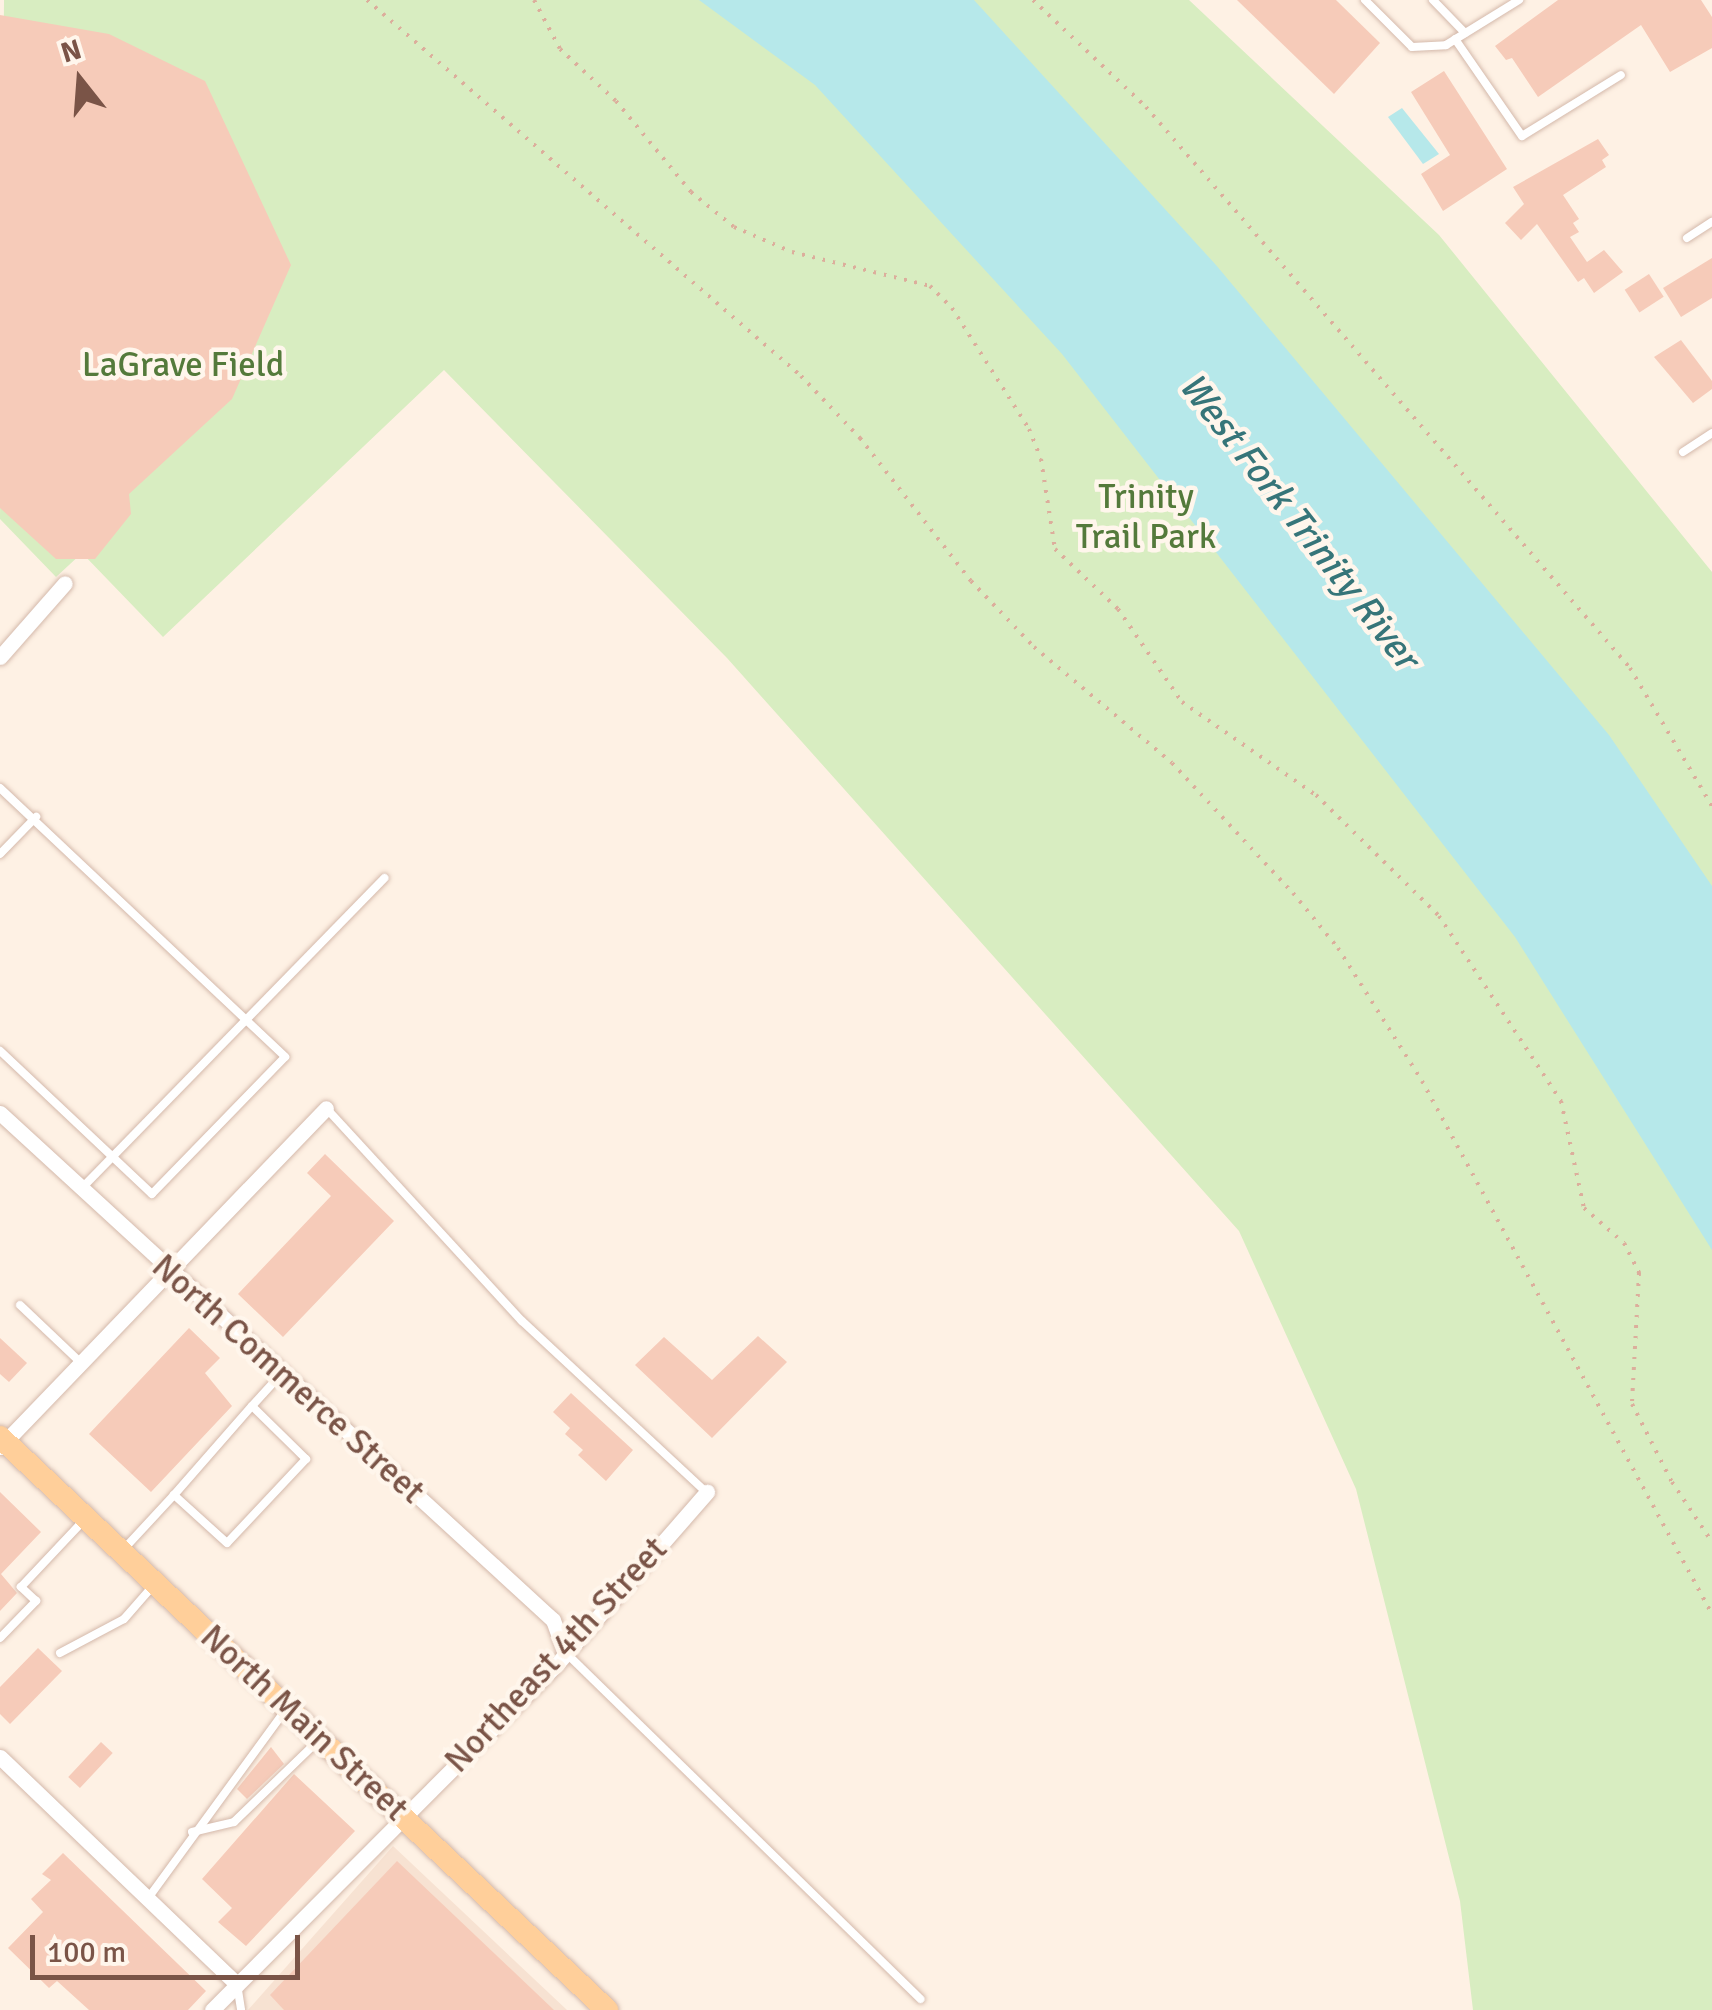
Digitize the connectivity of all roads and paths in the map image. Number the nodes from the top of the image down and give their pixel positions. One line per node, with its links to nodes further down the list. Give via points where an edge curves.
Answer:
1 (368, 0): 39 (path, via 801,376 1021,634 1172,763 1293,892 1348,963 1422,1080)
2 (534, 0): 36 (path, via 560,49 616,101 691,192 734,227 856,269 930,286 952,308 1028,429 1041,460 1055,549 1118,610 1182,702 1256,748 1394,865 1490,990 1560,1102 1584,1208 1624,1243 1638,1273 1632,1404)
3 (1033, 0): 17 (path, via 1146,108 1630,668)
4 (1365, 0): 8 (lane, via 1412,47)
5 (1434, 0): 7 (lane)
6 (1520, 0): 7 (lane)
7 (1465, 33): 8 (lane)
8 (1456, 39): 9 (lane, via 1522,136)
9 (1621, 75)
10 (1712, 222): 11 (lane)
11 (1688, 238)
12 (1712, 433): 13 (lane)
13 (1683, 452)
14 (65, 583): 15 (street)
15 (0, 657)
16 (0, 788): 18 (lane)
17 (1712, 806)
18 (36, 817): 19 (lane); 21 (lane)
19 (0, 854)
20 (385, 878): 21 (lane)
21 (246, 1019): 25 (lane); 25 (lane, via 286,1057 152,1194)
22 (0, 1051): 25 (lane)
23 (326, 1108): 27 (street); 33 (lane, via 522,1321)
24 (0, 1113): 26 (street, North Commerce Street)
25 (112, 1157): 26 (lane)
26 (80, 1190): 27 (street, North Commerce Street)
27 (170, 1272): 29 (street); 30 (street, North Commerce Street)
28 (20, 1305): 29 (lane)
29 (80, 1362): 32 (street)
30 (282, 1373): 31 (lane); 41 (street, North Commerce Street, via 553,1620)
31 (252, 1406): 34 (lane); 34 (lane, via 306,1459 227,1543)
32 (2, 1442): 35 (main road, North Main Street)
33 (707, 1492): 41 (street, Northeast 4th Street)
34 (174, 1495): 37 (lane)
35 (86, 1518): 37 (main road, North Main Street); 40 (lane, via 21,1587 36,1601)
36 (1712, 1542)
37 (122, 1551): 38 (main road, North Main Street)
38 (155, 1584): 42 (lane, via 124,1619); 43 (main road, North Main Street)
39 (1712, 1614)
40 (0, 1638)
41 (564, 1650): 46 (street, Northeast 4th Street); 50 (lane)
42 (60, 1652)
43 (288, 1706): 44 (main road, North Main Street); 47 (lane)
44 (322, 1738): 46 (main road, North Main Street); 47 (lane, via 234,1822)
45 (0, 1756): 48 (street)
46 (402, 1816): 49 (street, Northeast 4th Street); 53 (main road, North Main Street)
47 (192, 1832): 48 (lane)
48 (148, 1897): 49 (street)
49 (237, 1984): 51 (street, Northeast 4th Street); 52 (lane)
50 (920, 1999)
51 (212, 2010)
52 (241, 2010)
53 (607, 2010)

